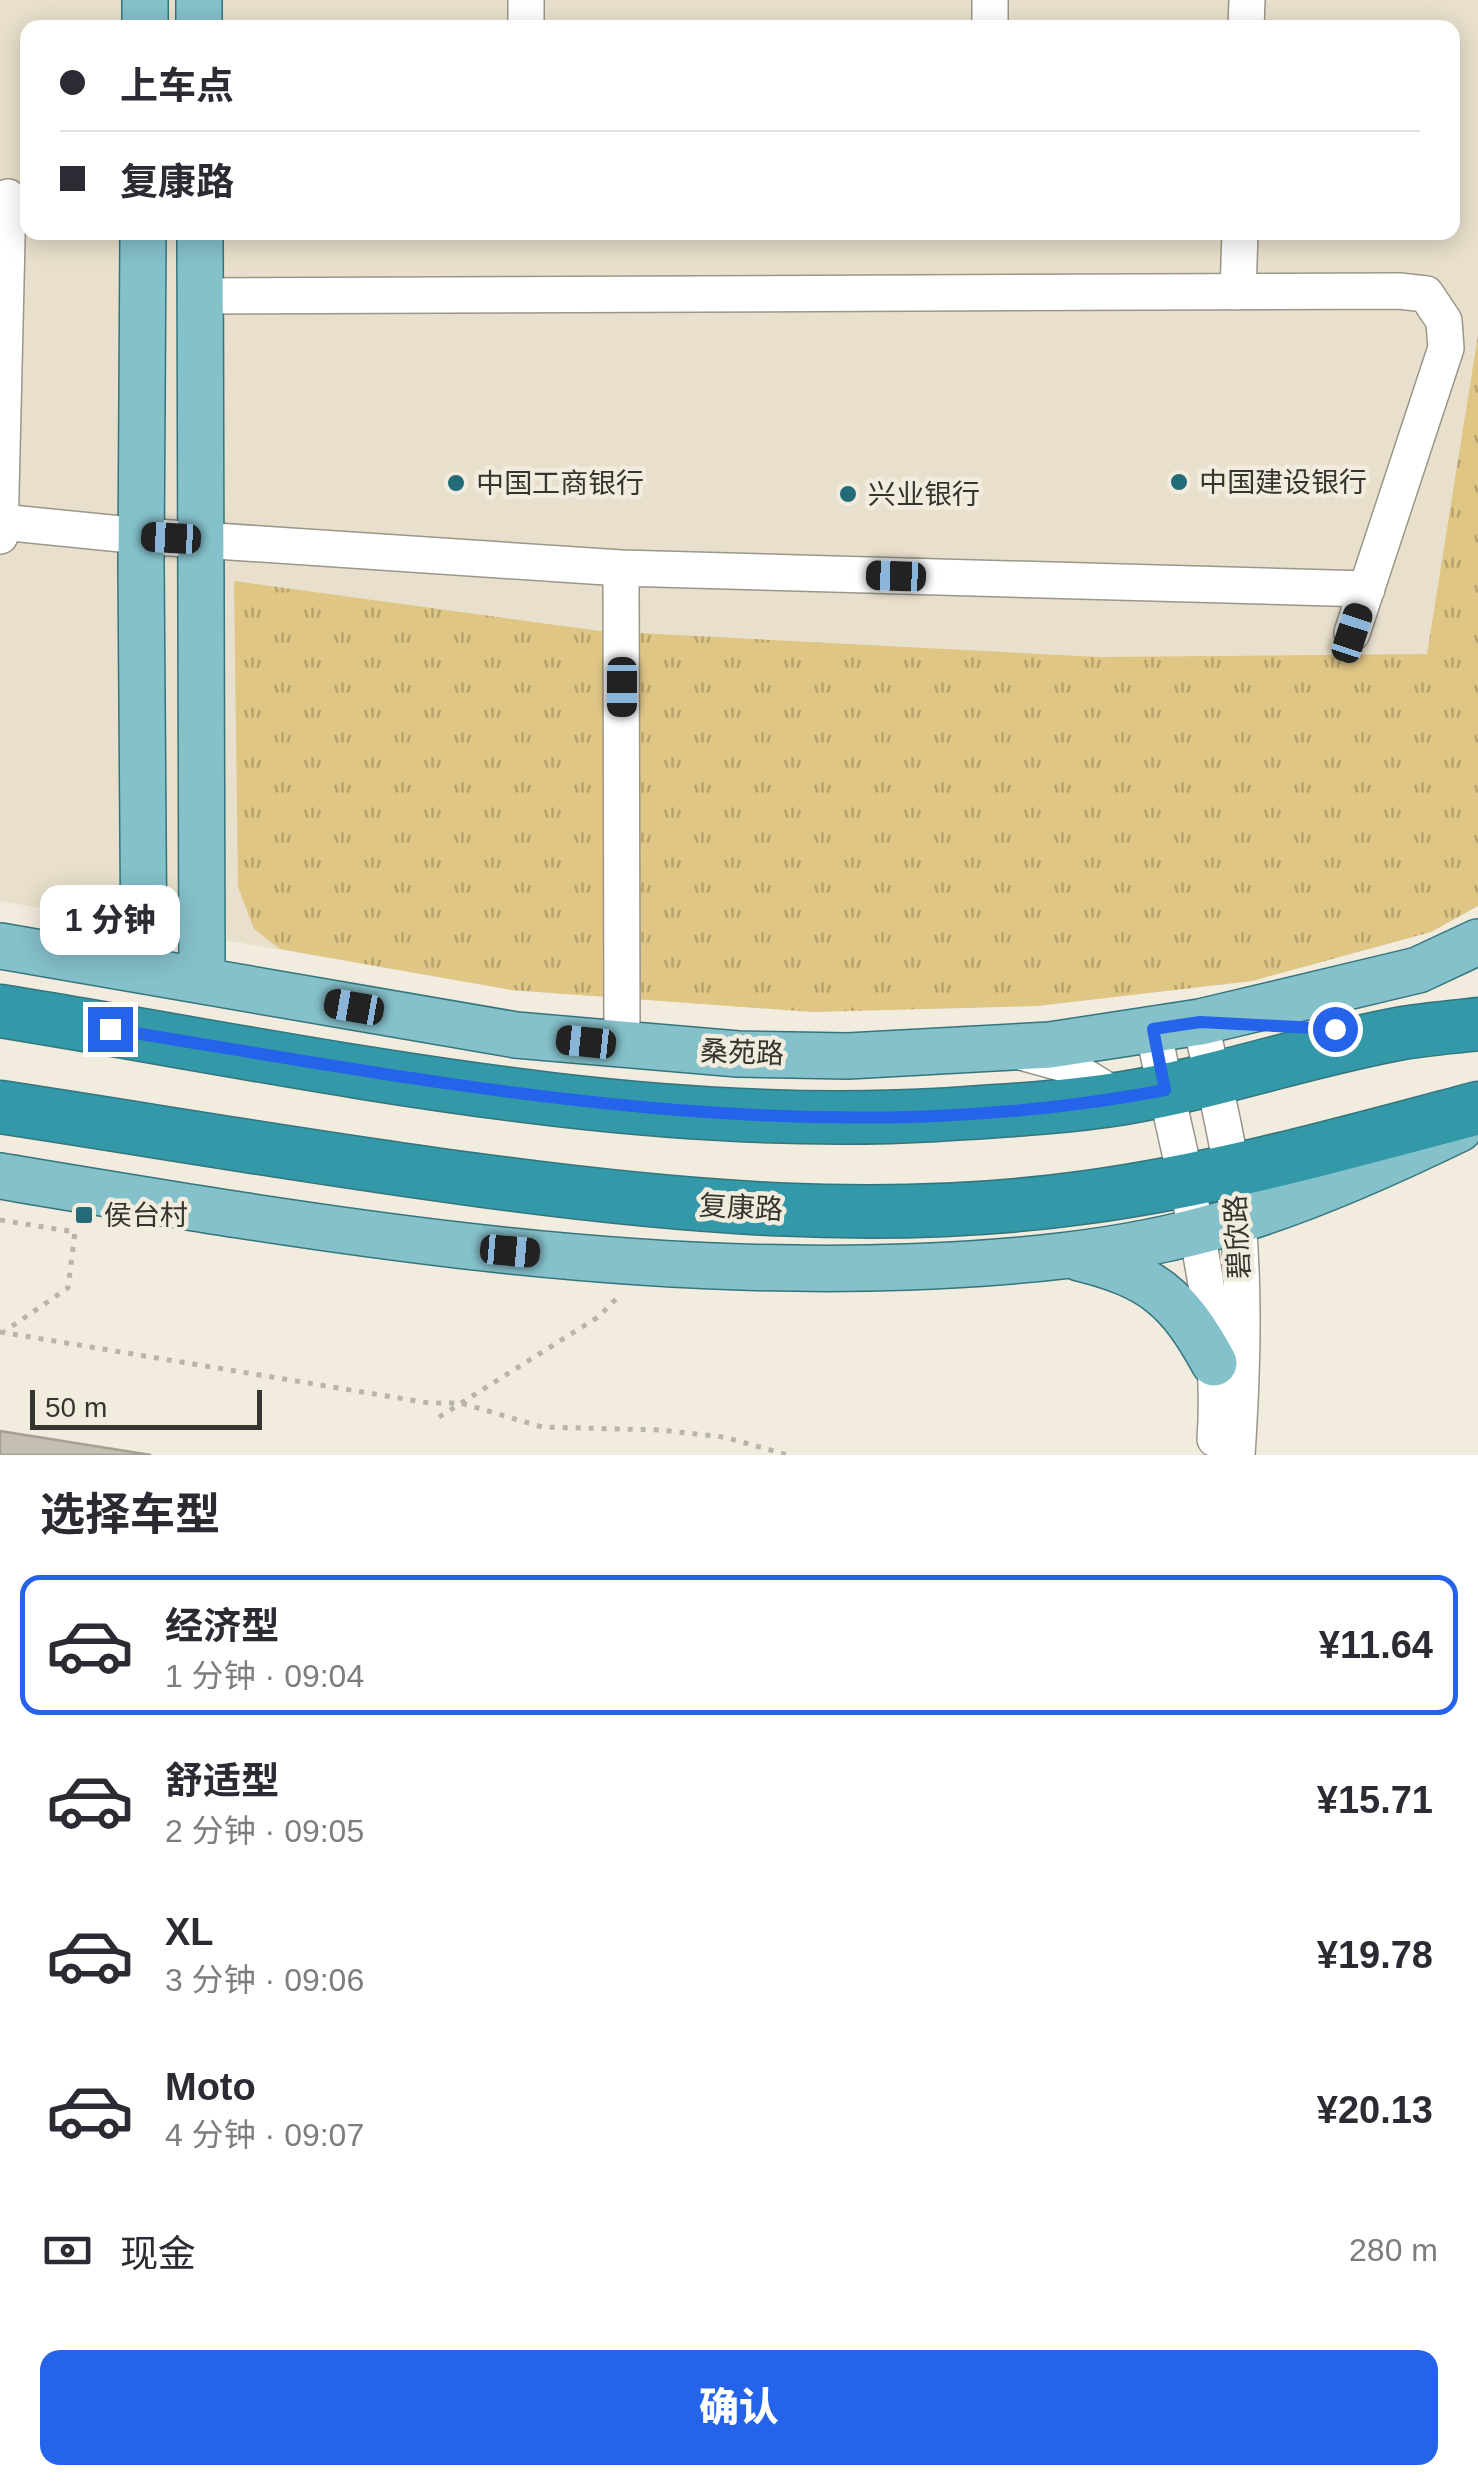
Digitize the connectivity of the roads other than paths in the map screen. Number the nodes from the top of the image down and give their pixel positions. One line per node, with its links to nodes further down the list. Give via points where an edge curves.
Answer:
1 (8, 197): 8 (street)
2 (143, 240): 11 (main road)
3 (200, 240): 7 (main road)
4 (1225, 240): 6 (street)
5 (1239, 240): 6 (street)
6 (1231, 292): 7 (street); 14 (street, via 1426,294 1444,321 1446,348)
7 (200, 296): 12 (main road)
8 (3, 309): 9 (street)
9 (1, 522): 10 (street); 11 (street)
10 (0, 536)
11 (141, 536): 12 (street); 18 (main road)
12 (201, 539): 13 (street); 19 (main road)
13 (622, 568): 14 (street); 26 (street)
14 (1367, 589): 15 (street)
15 (1352, 633)
16 (1478, 942): 22 (main road, 桑苑路, via 1418,970)
17 (0, 946): 18 (main road, 桑苑路)
18 (144, 969): 19 (main road, 桑苑路)
19 (202, 980): 26 (main road, 桑苑路, via 516,1035)
20 (1478, 1001): 25 (highway)
21 (0, 1010): 28 (highway, via 478,1090 714,1115 936,1115)
22 (1200, 1022): 24 (main road, 桑苑路); 25 (main road); 28 (street, 碧欣路)
23 (1478, 1024): 25 (highway)
24 (1153, 1029): 27 (main road, 桑苑路); 28 (street, 碧欣路)
25 (1402, 1033): 28 (highway)
26 (622, 1046): 27 (main road, 桑苑路, via 848,1056)
27 (1000, 1048): 28 (street)
28 (1167, 1089): 33 (street, 碧欣路); 33 (street, 碧欣路)
29 (0, 1107): 33 (highway, 复康路, via 411,1171 706,1206 836,1212)
30 (1478, 1108): 33 (highway, 复康路)
31 (1478, 1120): 33 (main road, via 1395,1159)
32 (0, 1176): 34 (main road, via 344,1230 622,1262 864,1268)
33 (1207, 1194): 34 (main road, via 1137,1245); 35 (street, 碧欣路); 37 (street, 碧欣路, via 1240,1278)
34 (1067, 1255): 35 (main road, via 1146,1282 1185,1316)
35 (1214, 1363): 36 (street, 碧欣路)
36 (1214, 1455)
37 (1237, 1455)

